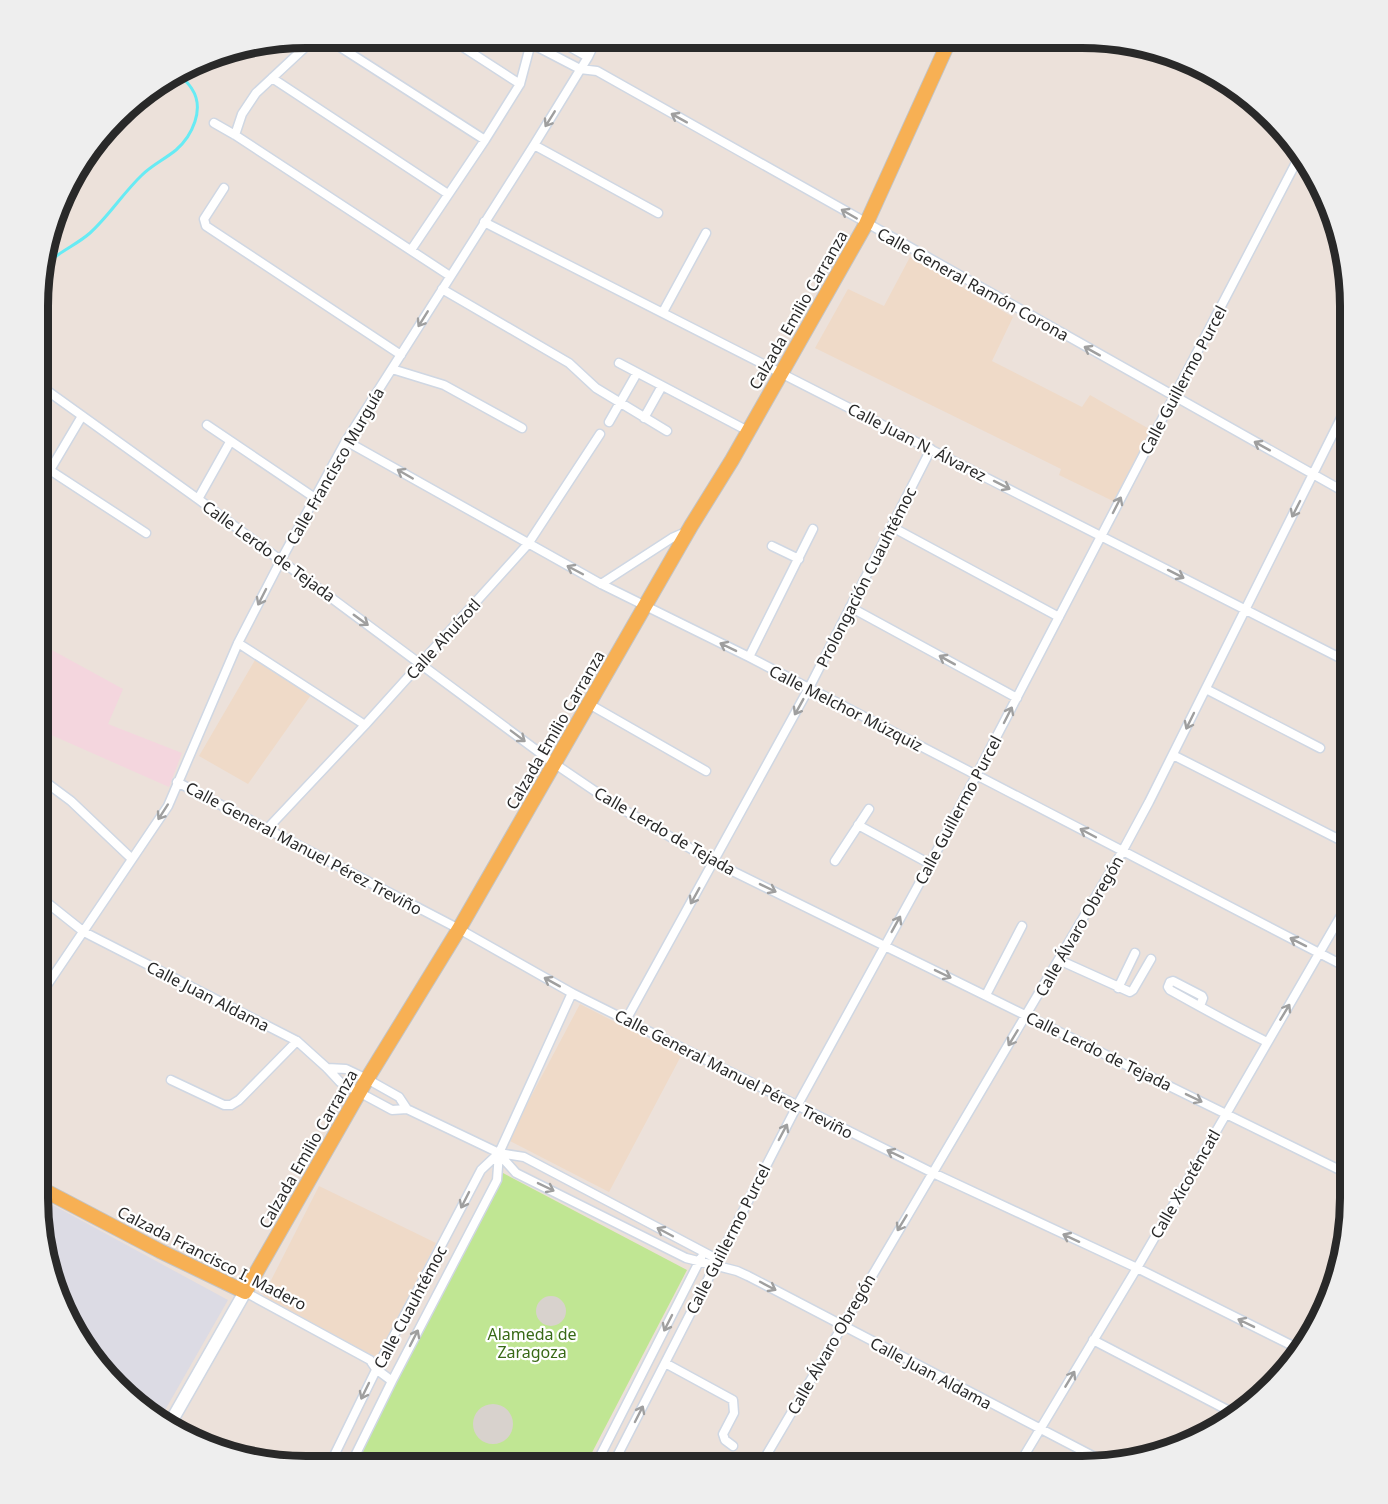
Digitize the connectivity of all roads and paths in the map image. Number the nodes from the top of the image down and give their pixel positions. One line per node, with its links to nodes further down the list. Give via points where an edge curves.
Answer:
1 (304, 48): 12 (street)
2 (342, 48): 16 (street)
3 (464, 48): 13 (street)
4 (530, 48): 13 (street)
5 (545, 48): 10 (street)
6 (572, 48): 9 (street)
7 (592, 48): 9 (street, Calle Francisco Murguía)
8 (946, 48): 23 (main road, Calzada Emilio Carranza)
9 (588, 57): 10 (street, Calle Francisco Murguía); 11 (street, Calle General Ramón Corona)
10 (580, 69): 11 (street, Calle General Ramón Corona); 17 (street, Calle Francisco Murguía, one-way to 17)
11 (597, 71): 23 (street, Calle General Ramón Corona, one-way to 11)
12 (272, 78): 15 (street, via 248,103); 20 (street)
13 (520, 84): 16 (street)
14 (214, 123): 15 (street)
15 (235, 135): 25 (street)
16 (485, 140): 20 (street)
17 (534, 145): 21 (street); 22 (street, Calle Francisco Murguía)
18 (1296, 163): 36 (street, Calle Guillermo Purcel)
19 (224, 188): 29 (street, via 204,219 206,226)
20 (447, 194): 25 (street)
21 (658, 213)
22 (484, 222): 26 (street, Calle Francisco Murguía); 28 (street, Calle Juan N. Álvarez)
23 (866, 224): 32 (main road, Calzada Emilio Carranza); 36 (street, Calle General Ramón Corona, one-way to 23)
24 (706, 233): 28 (street)
25 (411, 250): 26 (street)
26 (450, 276): 27 (street, Calle Francisco Murguía)
27 (442, 289): 29 (street, Calle Francisco Murguía, one-way to 29); 37 (street, via 569,363)
28 (663, 312): 32 (street, Calle Juan N. Álvarez)
29 (401, 354): 31 (street, Calle Francisco Murguía)
30 (619, 363): 33 (street)
31 (392, 369): 43 (street, via 444,385); 47 (street, Calle Francisco Murguía)
32 (782, 372): 45 (main road, Calzada Emilio Carranza); 49 (street, Calle Juan N. Álvarez)
33 (637, 373): 34 (street); 37 (street)
34 (662, 386): 39 (street); 45 (street)
35 (48, 391): 38 (street, Calle Lerdo de Tejada)
36 (1173, 397): 52 (street, Calle General Ramón Corona, one-way to 36); 60 (street, Calle Guillermo Purcel, one-way to 36)
37 (618, 403): 39 (street); 41 (street)
38 (82, 416): 50 (street); 55 (street, Calle Lerdo de Tejada)
39 (644, 418): 44 (street)
40 (1340, 420): 52 (street, Calle Álvaro Obregón)
41 (609, 422)
42 (207, 425): 48 (street)
43 (522, 428)
44 (667, 431)
45 (748, 431): 58 (main road, Calzada Emilio Carranza)
46 (600, 434): 61 (street, Calle Ahuízotl)
47 (346, 441): 54 (street, Calle Francisco Murguía); 61 (street, Calle Melchor Múzquiz, one-way to 47)
48 (230, 442): 54 (street); 55 (street)
49 (931, 449): 56 (street, Prolongación Cuauhtémoc); 60 (street, Calle Juan N. Álvarez, one-way to 60)
50 (48, 465)
51 (48, 469): 59 (street)
52 (1313, 474): 53 (street, Calle General Ramón Corona); 68 (street, Calle Álvaro Obregón, one-way to 68)
53 (1340, 489)
54 (315, 498): 64 (street, Calle Francisco Murguía)
55 (198, 499): 64 (street, Calle Lerdo de Tejada)
56 (892, 527): 67 (street, Prolongación Cuauhtémoc); 69 (street)
57 (813, 529): 63 (street)
58 (688, 531): 65 (street); 66 (main road, Calzada Emilio Carranza)
59 (146, 533)
60 (1101, 536): 68 (street, Calle Juan N. Álvarez, one-way to 68); 69 (street, Calle Guillermo Purcel)
61 (528, 544): 65 (street, Calle Melchor Múzquiz, one-way to 61); 73 (street, Calle Ahuízotl)
62 (772, 546): 63 (street)
63 (799, 559): 71 (street)
64 (280, 560): 70 (street, Calle Francisco Murguía, one-way to 70); 73 (street, Calle Lerdo de Tejada, one-way to 73)
65 (602, 584): 66 (street, Calle Melchor Múzquiz)
66 (646, 606): 71 (street, Calle Melchor Múzquiz, one-way to 66); 77 (main road, Calzada Emilio Carranza)
67 (850, 607): 74 (street, Prolongación Cuauhtémoc); 76 (street, one-way to 67)
68 (1245, 609): 72 (street, Calle Juan N. Álvarez); 75 (street, Calle Álvaro Obregón)
69 (1059, 617): 76 (street, Calle Guillermo Purcel)
70 (238, 644): 78 (street); 84 (street, Calle Francisco Murguía)
71 (749, 657): 74 (street, Calle Melchor Múzquiz)
72 (1340, 658)
73 (420, 663): 78 (street, Calle Ahuízotl); 81 (street, Calle Lerdo de Tejada, one-way to 81)
74 (809, 688): 83 (street, Calle Melchor Múzquiz); 93 (street, Prolongación Cuauhtémoc, one-way to 93)
75 (1206, 689): 79 (street); 80 (street, Calle Álvaro Obregón, one-way to 80)
76 (1017, 698): 83 (street, Calle Guillermo Purcel, one-way to 76)
77 (589, 704): 81 (main road, Calzada Emilio Carranza); 82 (street)
78 (364, 725): 88 (street, Calle Ahuízotl)
79 (1320, 748)
80 (1173, 755): 89 (street); 90 (street, Calle Álvaro Obregón)
81 (555, 764): 93 (street, Calle Lerdo de Tejada, via 617,806); 98 (main road, Calzada Emilio Carranza)
82 (706, 771)
83 (977, 775): 90 (street, Calle Melchor Múzquiz, one-way to 83); 94 (street, Calle Guillermo Purcel)
84 (177, 782): 88 (street, Calle General Manuel Pérez Treviño); 91 (street, Calle Francisco Murguía, one-way to 91, via 168,806)
85 (48, 784): 91 (street)
86 (869, 809): 87 (street)
87 (858, 825): 92 (street); 94 (street)
88 (267, 829): 98 (street, Calle General Manuel Pérez Treviño)
89 (1340, 839)
90 (1122, 852): 102 (street, Calle Melchor Múzquiz, one-way to 90); 104 (street, Calle Álvaro Obregón)
91 (132, 859): 99 (street, Calle Francisco Murguía)
92 (835, 861)
93 (714, 862): 100 (street, Calle Lerdo de Tejada, one-way to 100); 112 (street, Prolongación Cuauhtémoc, one-way to 112)
94 (930, 864): 100 (street, Calle Guillermo Purcel, one-way to 94)
95 (48, 903): 99 (street, Calle Juan Aldama)
96 (1340, 918): 102 (street, Calle Xicoténcatl)
97 (1022, 926): 109 (street)
98 (459, 929): 108 (street, Calle General Manuel Pérez Treviño, one-way to 98); 116 (main road, Calzada Emilio Carranza)
99 (84, 932): 106 (street, Calle Francisco Murguía); 113 (street, Calle Juan Aldama)
100 (885, 945): 109 (street, Calle Lerdo de Tejada, one-way to 109); 119 (street, Calle Guillermo Purcel)
101 (1136, 953): 107 (street)
102 (1320, 954): 105 (street, Calle Melchor Múzquiz); 114 (street, Calle Xicoténcatl, one-way to 102)
103 (1151, 959): 107 (street, via 1133,990)
104 (1059, 960): 107 (street); 111 (street, Calle Álvaro Obregón)
105 (1340, 964)
106 (48, 984)
107 (1118, 988)
108 (573, 993): 112 (street, Calle General Manuel Pérez Treviño); 122 (street, Calle Cuauhtémoc)
109 (986, 995): 111 (street, Calle Lerdo de Tejada)
110 (1200, 1006): 114 (street)
111 (1027, 1016): 121 (street, Calle Lerdo de Tejada, one-way to 121); 124 (street, Calle Álvaro Obregón, one-way to 124)
112 (626, 1020): 119 (street, Calle General Manuel Pérez Treviño)
113 (297, 1041): 115 (street, Calle Juan Aldama); 117 (street, via 231,1105)
114 (1268, 1042): 121 (street, Calle Xicoténcatl)
115 (327, 1068): 116 (street, Calle Juan Aldama, via 346,1069); 118 (street, Calle Juan Aldama, via 340,1082)
116 (367, 1079): 118 (main road, Calzada Emilio Carranza); 120 (street, Calle Juan Aldama, via 399,1097)
117 (171, 1080)
118 (359, 1092): 120 (street, Calle Juan Aldama, via 392,1110); 130 (main road, Calzada Emilio Carranza)
119 (797, 1106): 124 (street, Calle General Manuel Pérez Treviño, one-way to 119); 128 (street, Calle Guillermo Purcel, one-way to 119)
120 (407, 1109): 122 (street, Calle Juan Aldama)
121 (1226, 1113): 123 (street, Calle Lerdo de Tejada); 129 (street, Calle Xicoténcatl)
122 (499, 1153): 126 (street, Calle Juan Aldama, one-way to 122, via 524,1157); 127 (street, Calle Juan Aldama, one-way to 127, via 516,1173); 134 (street, Calle Cuauhtémoc, one-way to 134, via 481,1170); 137 (street, Calle Cuauhtémoc, one-way to 122, via 497,1180)
123 (1340, 1170)
124 (933, 1173): 129 (street, Calle General Manuel Pérez Treviño, one-way to 124); 131 (street, Calle Álvaro Obregón, one-way to 131)
125 (48, 1192): 130 (main road, Calzada Francisco I. Madero)
126 (704, 1252): 127 (street, Calle Guillermo Purcel); 128 (street, Calle Juan Aldama)
127 (699, 1262): 128 (street, Calle Juan Aldama); 147 (street, Calle Guillermo Purcel, one-way to 147)
128 (715, 1262): 131 (street, Calle Juan Aldama, one-way to 131); 136 (street, Calle Guillermo Purcel)
129 (1137, 1268): 132 (street, Calle Xicoténcatl); 133 (street, Calle General Manuel Pérez Treviño, one-way to 129)
130 (245, 1292): 135 (street, Calzada Francisco I. Madero); 141 (main road, Calzada Emilio Carranza)
131 (841, 1326): 142 (street, Calle Juan Aldama); 149 (street, Calle Álvaro Obregón)
132 (1094, 1340): 140 (street); 142 (street, Calle Xicoténcatl, one-way to 132)
133 (1293, 1346)
134 (382, 1358): 135 (street); 137 (street); 138 (street, Calle Cuauhtémoc)
135 (370, 1360): 138 (street)
136 (665, 1363): 143 (street, via 733,1400 734,1413 723,1434); 148 (street, Calle Guillermo Purcel, one-way to 136)
137 (400, 1366): 139 (street, Calle Cuauhtémoc)
138 (376, 1369): 139 (street); 145 (street, Calle Cuauhtémoc, one-way to 145)
139 (392, 1381): 146 (street, Calle Cuauhtémoc)
140 (1228, 1410)
141 (173, 1418)
142 (1040, 1430): 144 (street, Calle Juan Aldama); 150 (street, Calle Xicoténcatl)
143 (733, 1446)
144 (1091, 1455)
145 (334, 1456)
146 (355, 1456)
147 (599, 1456)
148 (617, 1456)
149 (766, 1456)
150 (1024, 1456)

